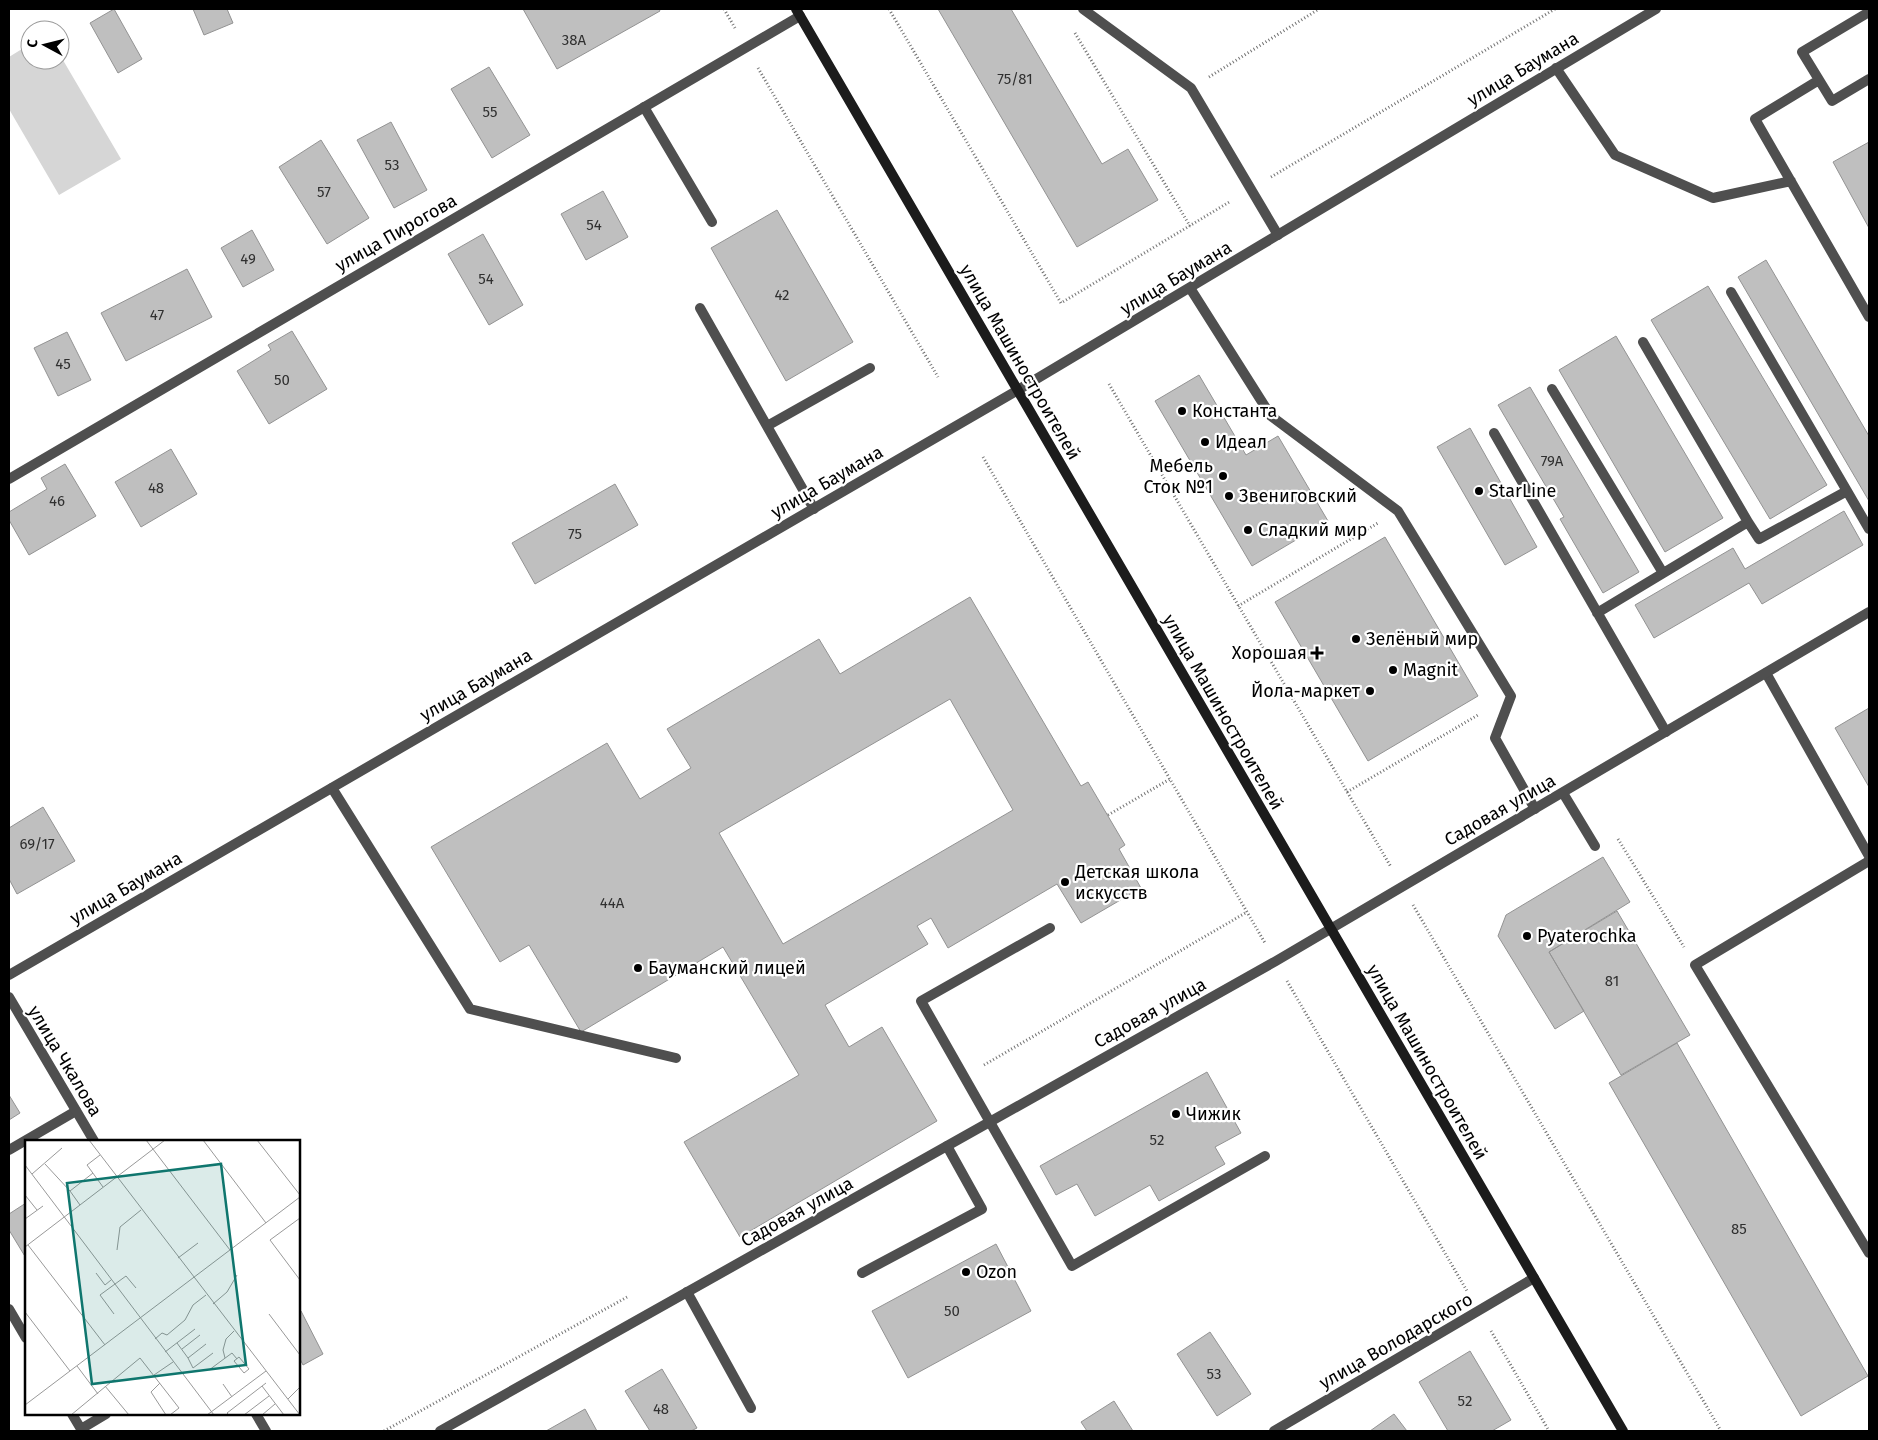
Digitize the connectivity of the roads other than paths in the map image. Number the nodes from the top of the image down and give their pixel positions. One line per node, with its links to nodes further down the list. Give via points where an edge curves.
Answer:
1 (1083, 9): 11 (street, via 1191,88)
2 (1656, 9): 5 (street, улица Баумана)
3 (798, 12): 8 (street, улица Пирогова, via 747,48); 19 (main road, улица Машиностроителей)
4 (1869, 12): 7 (street, via 1802,52)
5 (1556, 68): 9 (street, via 1615,155 1714,198); 11 (street, улица Баумана)
6 (1869, 78): 7 (street, via 1832,101)
7 (1819, 80): 9 (street, via 1755,119)
8 (644, 107): 10 (street); 22 (street, улица Пирогова)
9 (1790, 181): 15 (street)
10 (712, 222)
11 (1278, 235): 12 (street, улица Баумана)
12 (1190, 288): 19 (street, улица Баумана); 34 (street, via 1271,416 1398,511 1511,696 1495,738)
13 (1731, 292): 23 (street)
14 (700, 308): 20 (street)
15 (1869, 317)
16 (1642, 342): 25 (street)
17 (870, 368): 20 (street)
18 (1552, 389): 27 (street)
19 (1018, 390): 24 (street, улица Баумана); 39 (main road, улица Машиностроителей)
20 (767, 426): 24 (street)
21 (1494, 433): 29 (street)
22 (9, 479)
23 (1847, 491): 25 (street, via 1759,539); 26 (street)
24 (814, 509): 32 (street, улица Баумана)
25 (1748, 522): 27 (street)
26 (1869, 530)
27 (1663, 573): 29 (street)
28 (1869, 612): 30 (street, Садовая улица)
29 (1597, 613): 31 (street)
30 (1766, 673): 31 (street, Садовая улица); 36 (street)
31 (1666, 732): 33 (street, Садовая улица)
32 (332, 788): 40 (street, улица Баумана); 42 (street, via 470,1010)
33 (1562, 793): 34 (street, Садовая улица); 35 (street)
34 (1535, 809): 39 (street, Садовая улица)
35 (1596, 846)
36 (1869, 856)
37 (1869, 861): 51 (street, via 1695,965)
38 (1050, 928): 44 (street, via 921,1001)
39 (1331, 929): 44 (street, Садовая улица); 53 (main road, улица Машиностроителей)
40 (9, 975)
41 (9, 997): 43 (street, улица Чкалова)
42 (676, 1058)
43 (76, 1111): 45 (street); 46 (street, улица Чкалова)
44 (989, 1123): 48 (street, Садовая улица); 50 (street, via 1072,1266)
45 (26, 1140)
46 (93, 1140)
47 (25, 1141): 49 (street)
48 (948, 1146): 52 (street, via 982,1209); 54 (street, Садовая улица)
49 (9, 1150)
50 (1265, 1156)
51 (1869, 1253)
52 (862, 1274)
53 (1534, 1278): 64 (street, улица Володарского); 65 (main road, улица Машиностроителей)
54 (687, 1292): 57 (street); 63 (street, Садовая улица)
55 (9, 1309): 56 (street)
56 (25, 1336)
57 (752, 1408)
58 (72, 1415): 61 (street)
59 (104, 1415): 61 (street)
60 (257, 1415): 62 (street)
61 (80, 1430)
62 (266, 1431)
63 (440, 1431)
64 (1274, 1431)
65 (1623, 1431)

